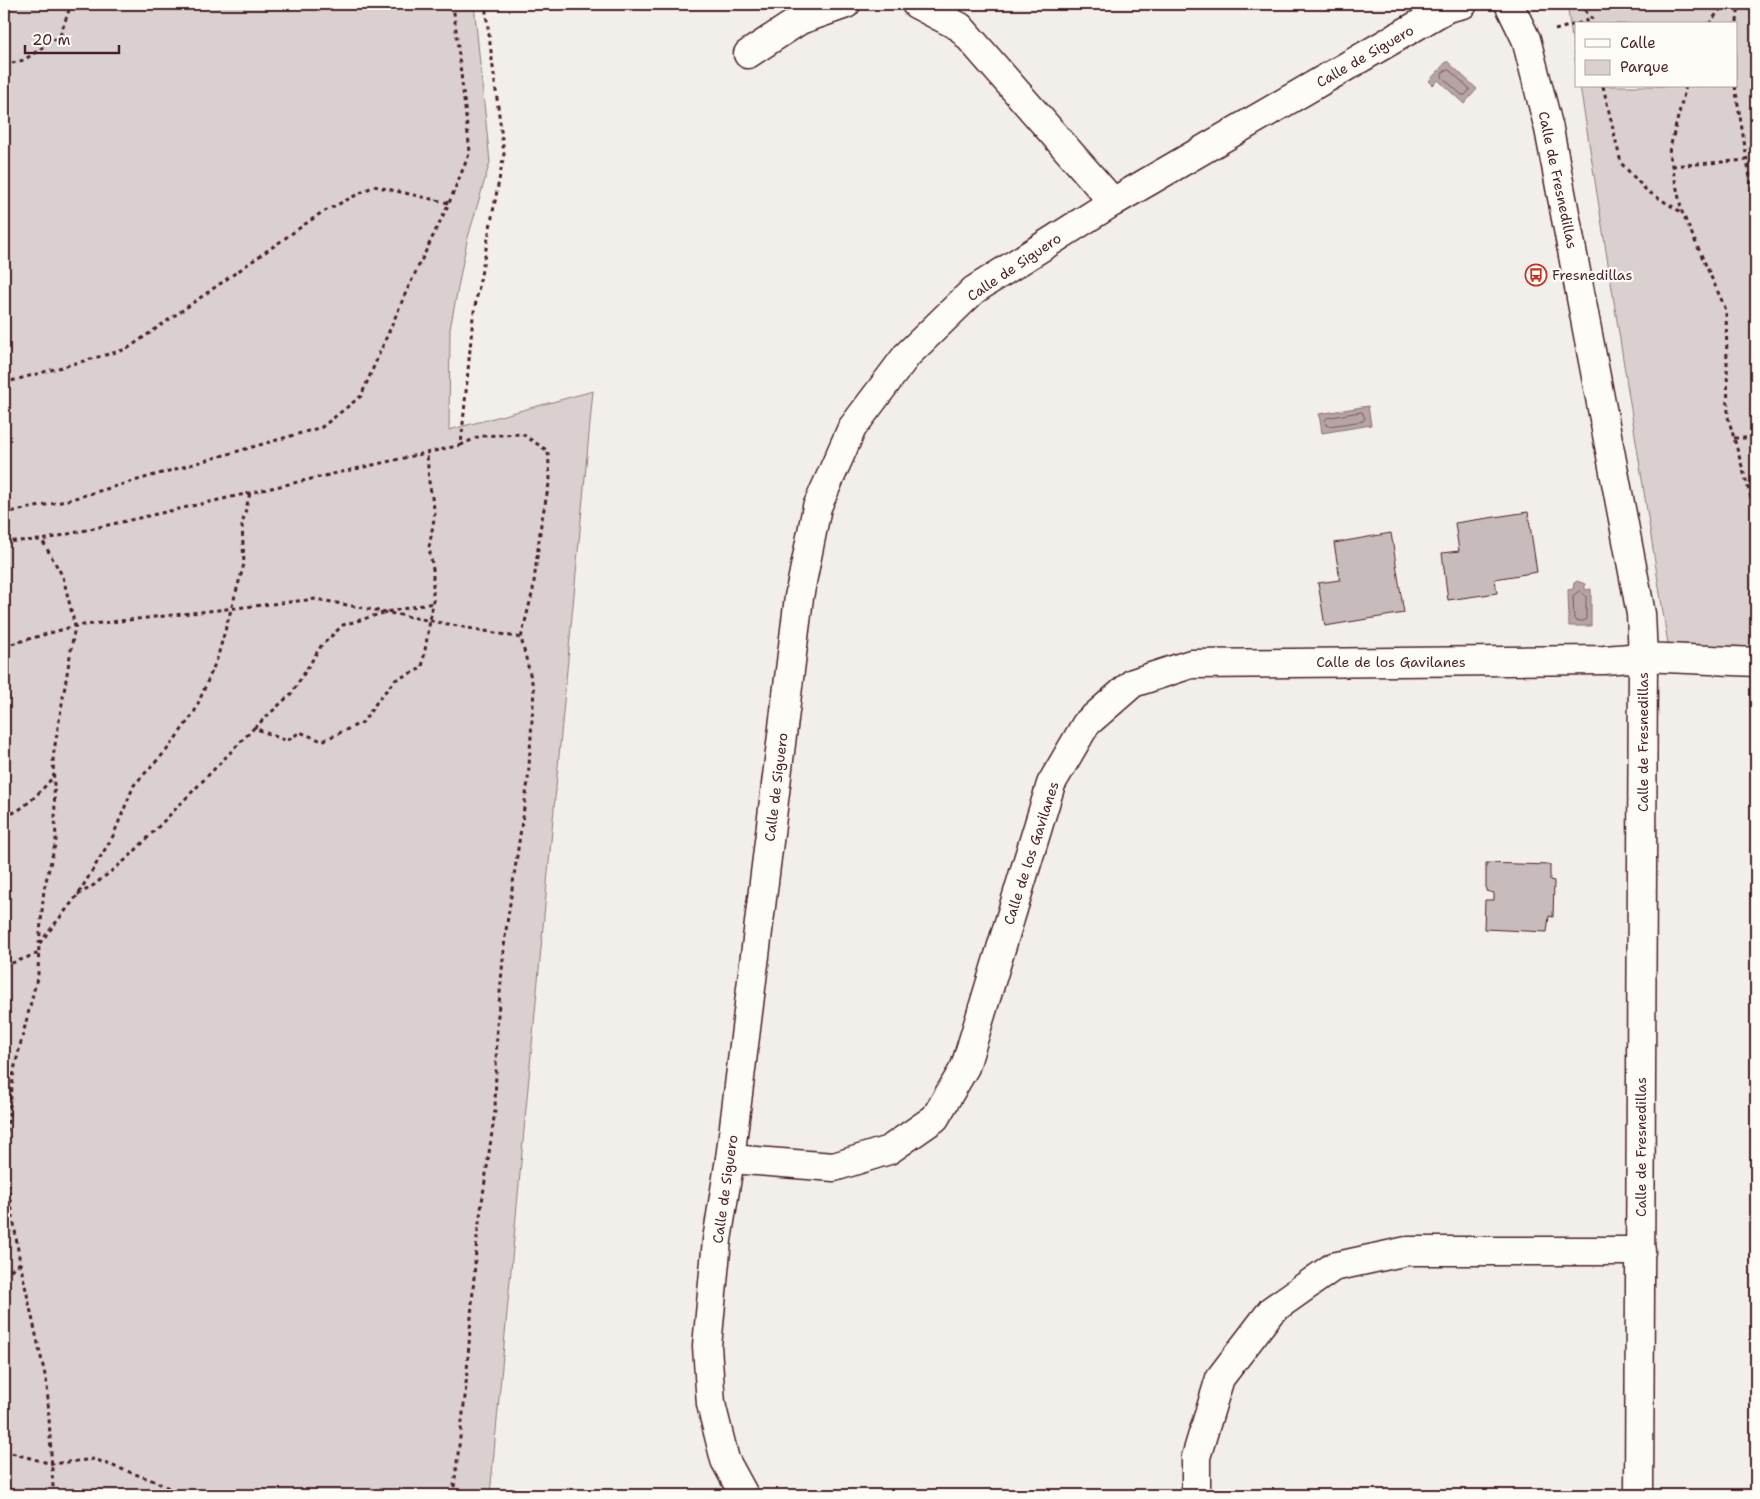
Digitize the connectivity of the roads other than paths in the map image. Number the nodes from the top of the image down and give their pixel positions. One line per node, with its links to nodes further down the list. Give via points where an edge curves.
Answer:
1 (846, 4): 5 (street, via 800,20)
2 (916, 4): 6 (street, via 960,27)
3 (1463, 4): 6 (street, Calle de Siguero, via 1447,8)
4 (1509, 4): 7 (street, Calle de Fresnedillas, via 1526,39 1549,129 1641,614)
5 (748, 54)
6 (1113, 202): 9 (street, Calle de Siguero, via 974,290 907,355 852,428 817,507 799,597)
7 (1643, 657): 8 (street, Calle de los Gavilanes); 9 (street, Calle de los Gavilanes, via 1191,664 1133,683 1086,724 1051,784 965,1067 934,1118 889,1150 834,1167); 10 (street, Calle de Fresnedillas)
8 (1756, 662)
9 (730, 1159): 11 (street, Calle de Siguero, via 707,1346 711,1404 725,1460)
10 (1641, 1251): 12 (street, via 1407,1251 1333,1268 1272,1310 1220,1378 1196,1457); 13 (street, Calle de Fresnedillas)
11 (744, 1495)
12 (1196, 1495)
13 (1640, 1495)

